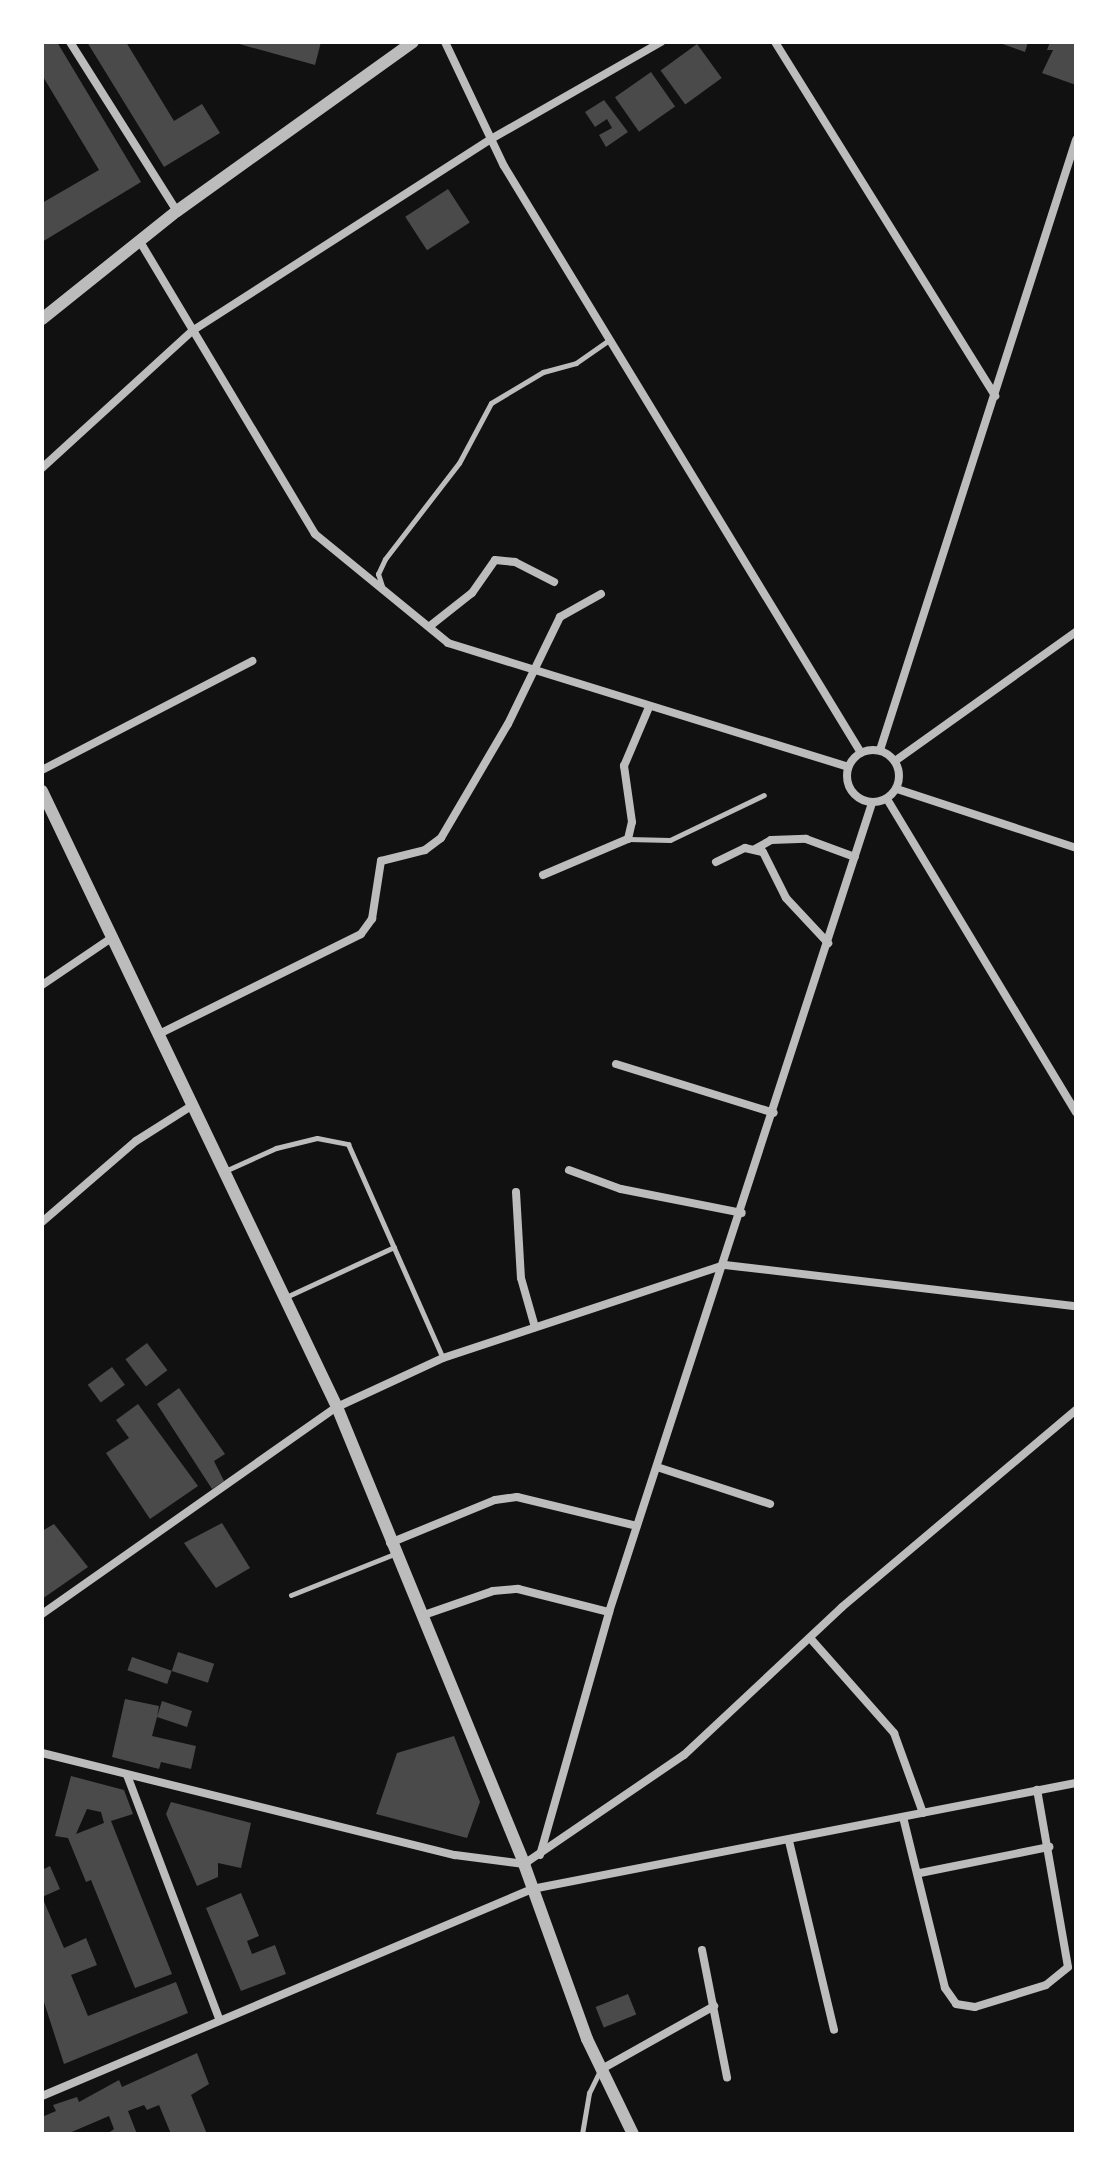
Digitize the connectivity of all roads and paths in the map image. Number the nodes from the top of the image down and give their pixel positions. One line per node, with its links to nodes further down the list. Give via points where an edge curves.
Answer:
1 (70, 42): 8 (street)
2 (413, 42): 8 (street)
3 (445, 42): 6 (street)
4 (661, 42): 6 (street)
5 (775, 42): 13 (street)
6 (491, 139): 11 (street); 12 (street)
7 (1076, 140): 13 (street)
8 (177, 211): 9 (street)
9 (139, 240): 10 (street); 11 (street)
10 (42, 319)
11 (192, 331): 14 (street); 16 (street, via 315,534)
12 (610, 339): 16 (lane, via 576,363 543,372 491,403 459,463 385,559 378,574); 24 (street)
13 (995, 396): 23 (street)
14 (42, 468)
15 (554, 582): 18 (street, via 515,562 495,560 472,593)
16 (383, 590): 18 (street)
17 (601, 594): 21 (street, via 560,617)
18 (430, 626): 21 (street, via 466,652)
19 (1076, 632): 25 (street)
20 (252, 661): 27 (street)
21 (536, 673): 22 (street); 42 (street, via 434,846 381,861 372,919 361,934)
22 (649, 707): 26 (street); 33 (street, via 624,766 632,822)
23 (880, 750): 24 (street); 25 (street)
24 (861, 753): 26 (street)
25 (895, 761): 28 (street)
26 (848, 767): 32 (street, via 849,787)
27 (42, 770)
28 (897, 789): 31 (street); 34 (street)
29 (42, 791): 39 (street)
30 (764, 795): 33 (lane, via 670,840)
31 (887, 799): 32 (street); 45 (street)
32 (872, 803): 36 (street)
33 (628, 839): 38 (street)
34 (1076, 848)
35 (755, 849): 36 (street, via 771,840 806,839); 37 (street, via 745,848); 40 (street, via 774,868 799,916)
36 (855, 857): 40 (street)
37 (716, 862)
38 (543, 875)
39 (113, 937): 41 (street); 42 (street)
40 (828, 943): 46 (street)
41 (42, 985)
42 (161, 1033): 44 (street)
43 (616, 1064): 46 (street)
44 (193, 1105): 48 (street); 51 (street, via 136,1141)
45 (1076, 1112)
46 (774, 1113): 50 (street)
47 (569, 1170): 50 (street, via 621,1189)
48 (224, 1171): 52 (lane, via 276,1148 317,1138 348,1144); 54 (street)
49 (516, 1192): 56 (street, via 521,1278)
50 (742, 1213): 53 (street)
51 (42, 1222)
52 (394, 1247): 54 (lane); 57 (lane)
53 (725, 1265): 55 (street); 56 (street); 60 (street)
54 (283, 1299): 58 (street)
55 (1076, 1306)
56 (535, 1327): 57 (street)
57 (443, 1358): 58 (street)
58 (337, 1407): 63 (street); 66 (street)
59 (1076, 1410): 68 (street)
60 (657, 1467): 61 (street); 62 (street)
61 (770, 1504)
62 (637, 1526): 63 (street, via 517,1497 495,1500); 65 (street)
63 (392, 1549): 64 (lane); 67 (street)
64 (291, 1595)
65 (609, 1612): 67 (street, via 518,1589 493,1591); 77 (street)
66 (42, 1614)
67 (420, 1617): 78 (street)
68 (810, 1638): 73 (street, via 894,1733); 77 (street, via 657,1777)
69 (42, 1753): 70 (street)
70 (127, 1775): 78 (street, via 455,1855); 83 (street)
71 (1076, 1783): 72 (street)
72 (1037, 1790): 73 (street); 76 (street)
73 (923, 1813): 74 (street)
74 (903, 1817): 75 (street); 79 (street)
75 (789, 1841): 80 (street); 84 (street)
76 (1049, 1847): 79 (street); 79 (street, via 1068,1953 1065,1973 1046,1985 975,2007 956,2004 945,1988)
77 (540, 1855): 78 (street)
78 (524, 1864): 80 (street)
79 (920, 1873)
80 (532, 1889): 83 (street); 85 (street)
81 (702, 1950): 82 (street)
82 (714, 2006): 85 (street); 86 (street)
83 (219, 2019): 87 (street)
84 (834, 2030)
85 (600, 2070): 88 (lane, via 589,2093); 89 (street)
86 (727, 2078)
87 (43, 2093)
88 (582, 2134)
89 (633, 2134)

